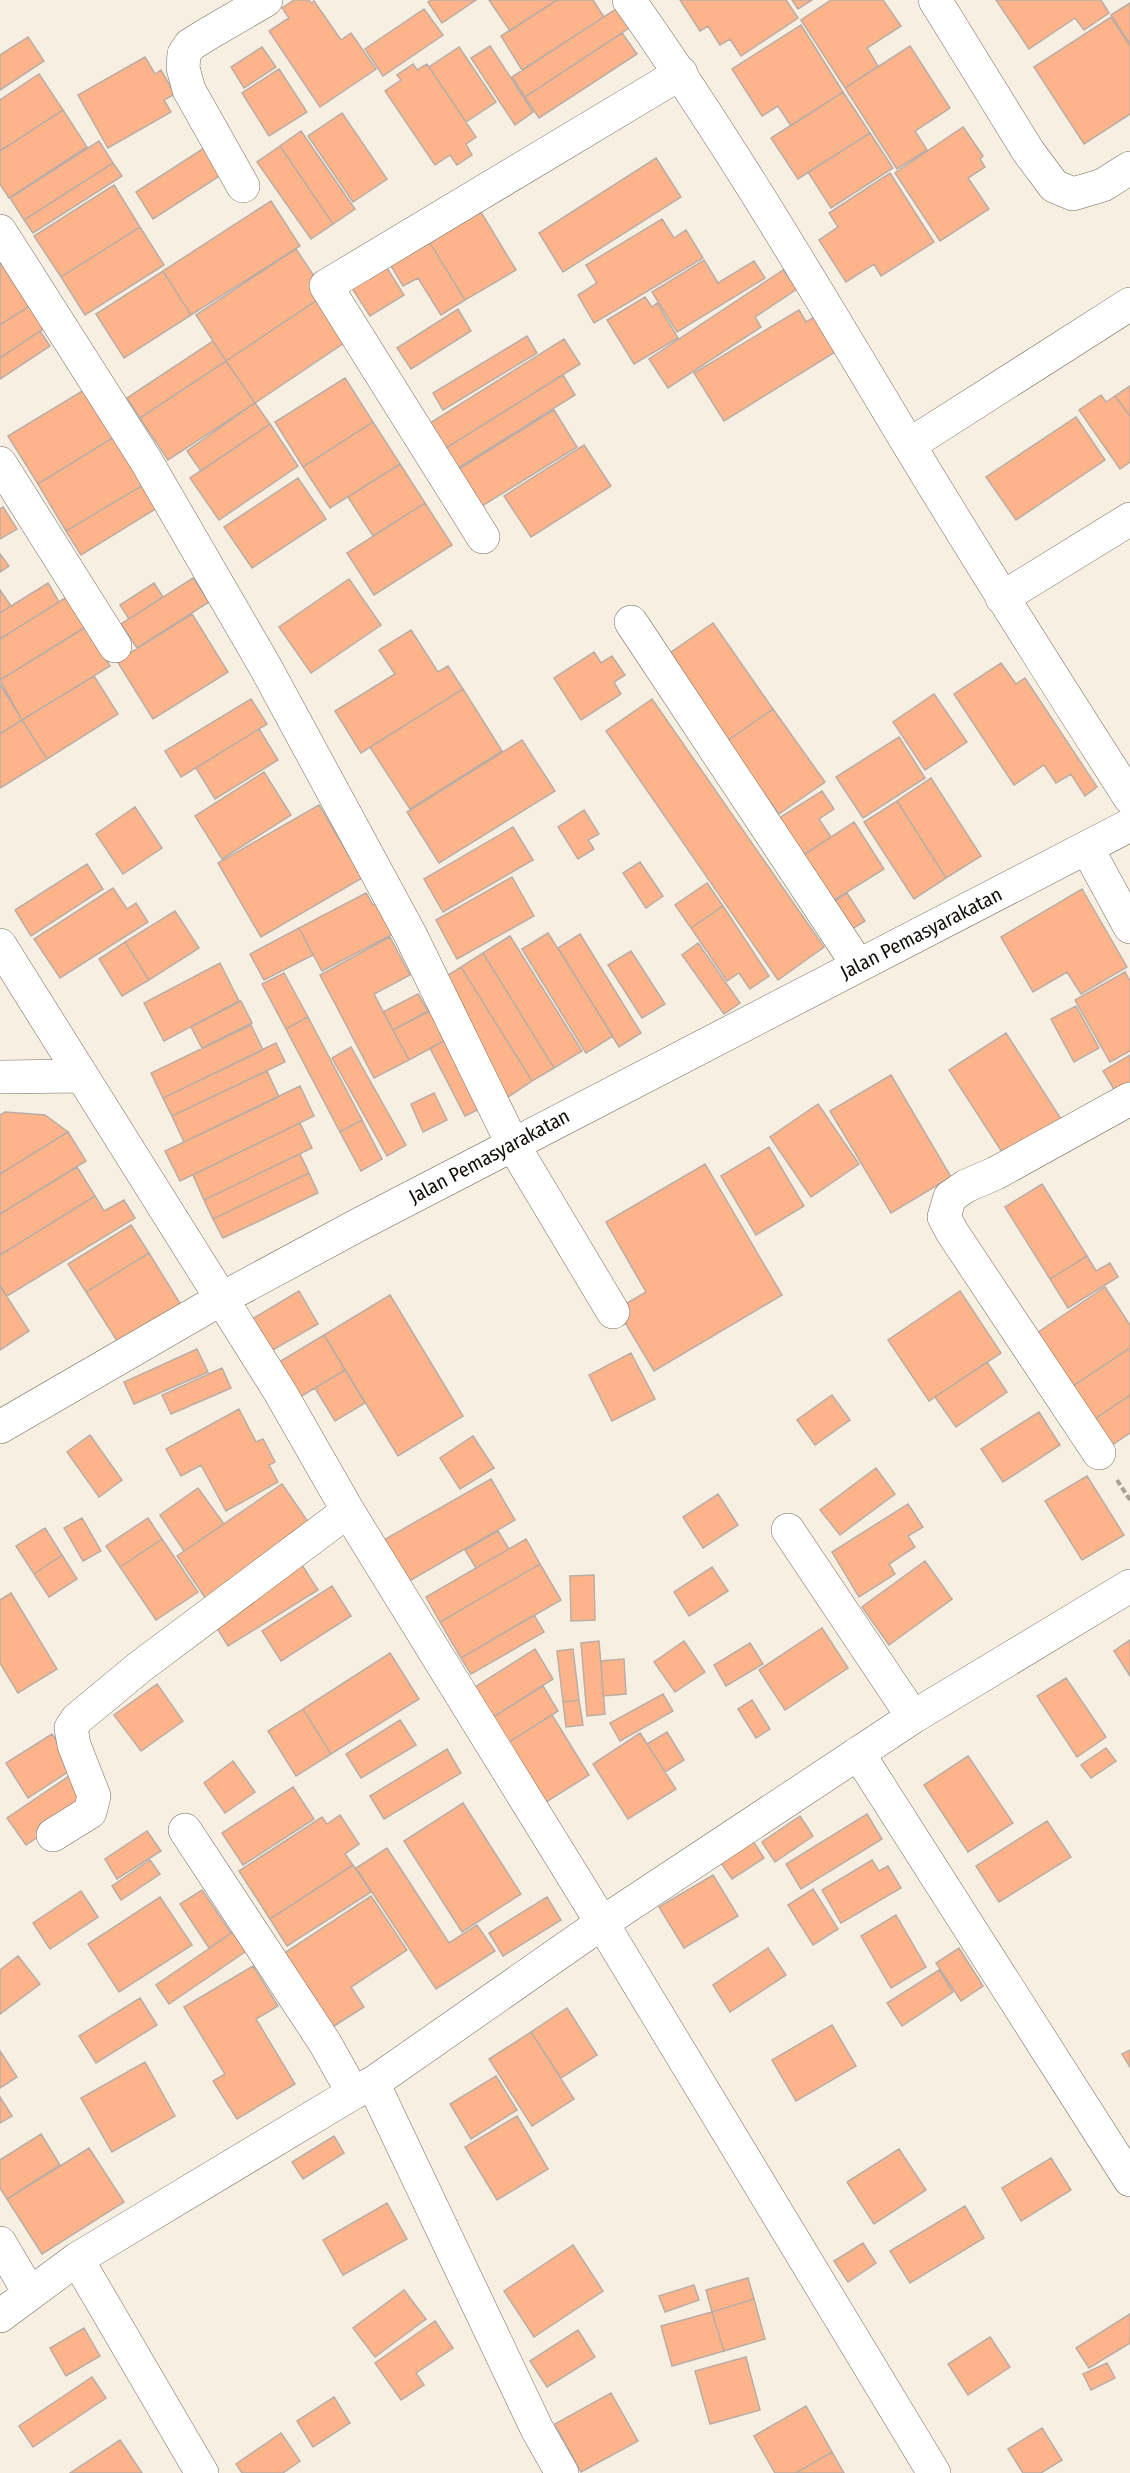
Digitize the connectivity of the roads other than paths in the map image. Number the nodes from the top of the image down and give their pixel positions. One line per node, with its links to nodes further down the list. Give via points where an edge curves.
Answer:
1 (267, 0): 6 (street, via 190,45 184,54 189,90)
2 (629, 0): 4 (street)
3 (935, 0): 5 (street, via 1028,151 1054,186 1073,194 1103,185)
4 (681, 73): 9 (street); 12 (street, via 327,286)
5 (1130, 168)
6 (243, 186)
7 (0, 231): 25 (street, via 145,459 266,668 410,934)
8 (1130, 304): 9 (street)
9 (909, 445): 13 (street)
10 (0, 463): 15 (street)
11 (1130, 519): 13 (street)
12 (483, 537)
13 (1002, 598): 16 (street)
14 (631, 622): 21 (street)
15 (115, 646)
16 (1130, 798)
17 (1130, 825): 18 (street, Jalan Pemasyarakatan)
18 (1087, 848): 19 (street); 21 (street, Jalan Pemasyarakatan)
19 (1130, 927)
20 (0, 945): 22 (street)
21 (858, 965): 25 (street, Jalan Pemasyarakatan)
22 (81, 1076): 23 (street); 26 (street)
23 (0, 1077)
24 (1130, 1099): 29 (street, via 966,1186 950,1197 944,1217)
25 (512, 1143): 26 (street, Jalan Pemasyarakatan); 27 (street)
26 (221, 1299): 28 (street, Jalan Pemasyarakatan); 30 (street)
27 (613, 1312)
28 (0, 1427)
29 (1099, 1453)
30 (348, 1511): 36 (street, via 141,1666 77,1719 71,1728 74,1745 94,1796 90,1812); 37 (street)
31 (788, 1530): 33 (street)
32 (1130, 1586): 33 (street)
33 (913, 1717): 34 (street)
34 (858, 1753): 37 (street); 39 (street)
35 (185, 1830): 38 (street, via 313,2025)
36 (52, 1835)
37 (602, 1923): 38 (street); 46 (street)
38 (363, 2088): 41 (street); 45 (street)
39 (1130, 2181)
40 (0, 2243): 42 (street)
41 (77, 2259): 42 (street); 44 (street)
42 (30, 2294): 43 (street)
43 (0, 2316)
44 (202, 2473)
45 (562, 2473)
46 (934, 2473)

